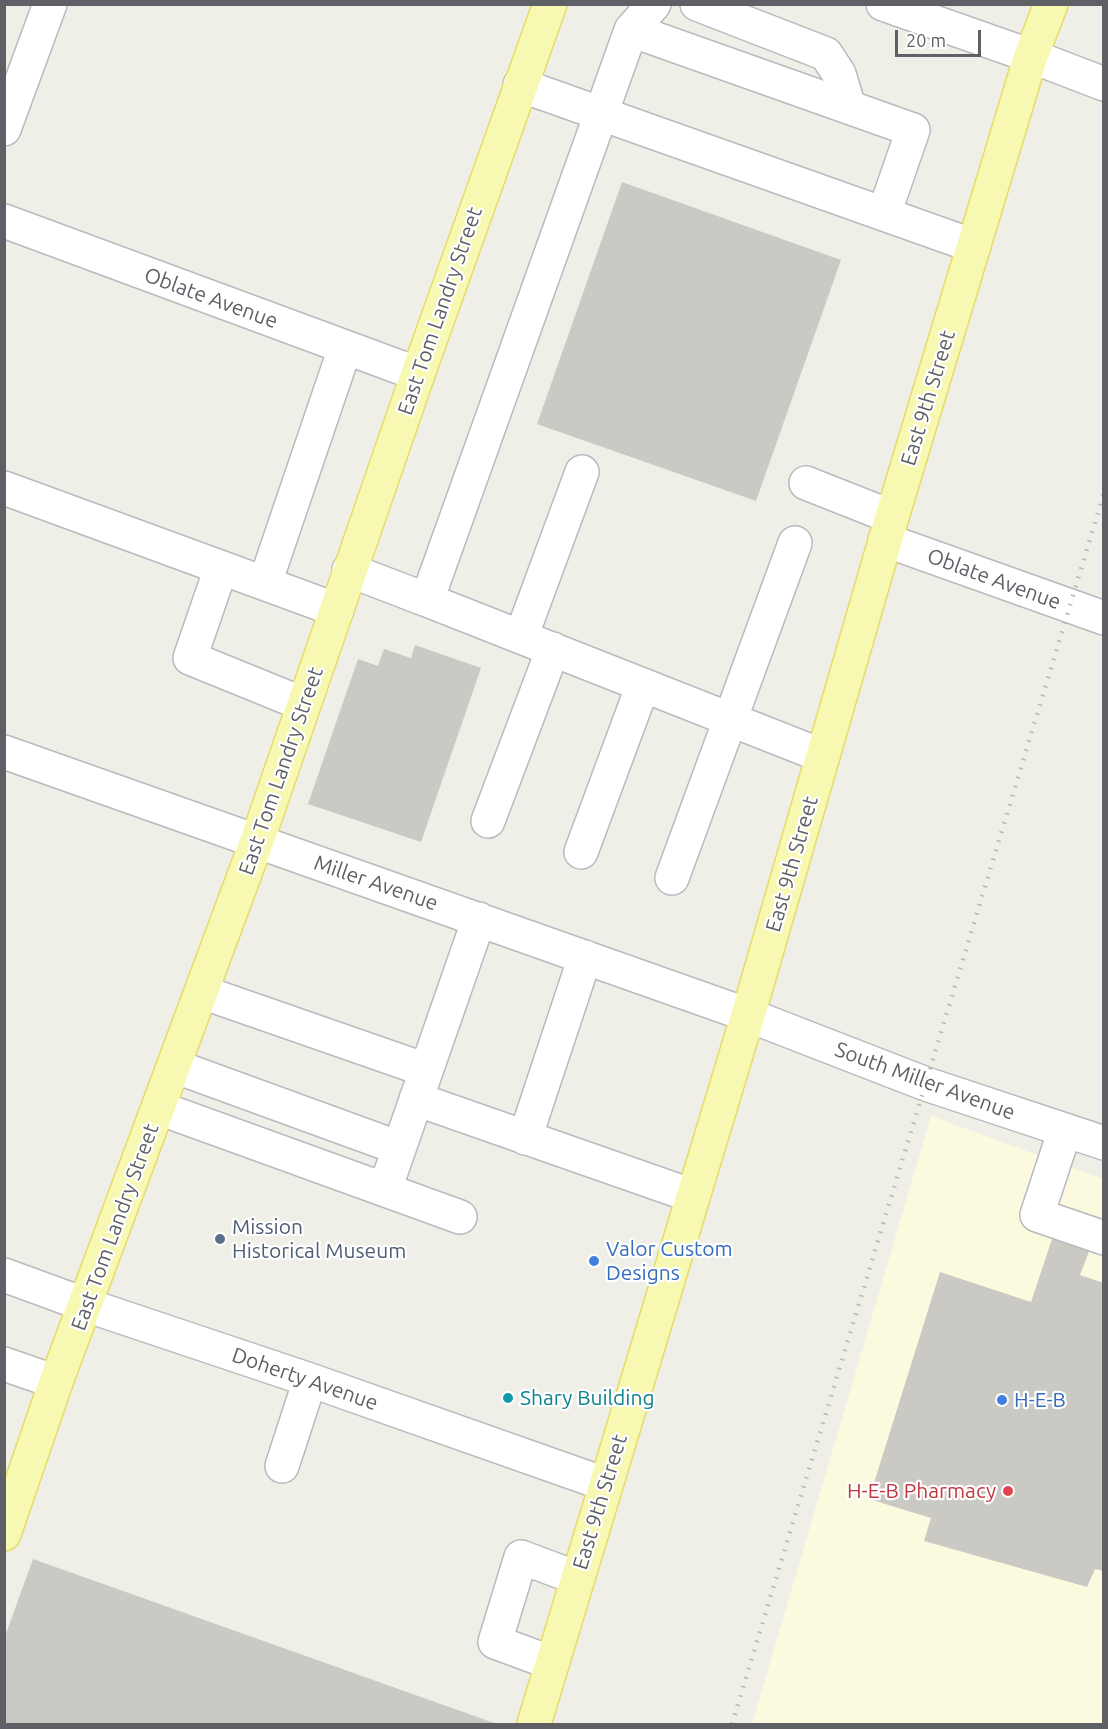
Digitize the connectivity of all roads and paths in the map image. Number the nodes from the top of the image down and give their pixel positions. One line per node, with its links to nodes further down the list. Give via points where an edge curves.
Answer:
1 (50, 4): 13 (street)
2 (550, 4): 10 (main road, East Tom Landry Street)
3 (654, 4): 7 (street)
4 (697, 4): 11 (street, via 826,54 839,74)
5 (882, 4): 8 (street)
6 (1051, 4): 8 (main road, East 9th Street)
7 (631, 30): 11 (street); 12 (street)
8 (1031, 56): 9 (street); 16 (main road, East 9th Street)
9 (1104, 84)
10 (520, 85): 12 (street); 18 (main road, East Tom Landry Street)
11 (849, 107): 14 (street, via 913,130)
12 (602, 114): 14 (street); 27 (street)
13 (4, 129)
14 (884, 214): 16 (street)
15 (4, 221): 17 (street, Oblate Avenue)
16 (974, 246): 22 (main road, East 9th Street)
17 (345, 348): 18 (street, Oblate Avenue); 26 (street)
18 (417, 374): 25 (main road, East Tom Landry Street)
19 (582, 472): 30 (street)
20 (806, 483): 22 (street, Oblate Avenue)
21 (4, 488): 24 (street)
22 (889, 529): 29 (street, Oblate Avenue); 36 (main road, East 9th Street)
23 (795, 543): 34 (street)
24 (221, 568): 26 (street); 33 (street, via 190,658)
25 (350, 570): 27 (street); 28 (main road, East Tom Landry Street)
26 (265, 584): 28 (street)
27 (427, 600): 30 (street)
28 (337, 610): 33 (main road, East Tom Landry Street)
29 (1104, 618)
30 (521, 637): 31 (street)
31 (553, 649): 32 (street); 37 (street)
32 (643, 685): 34 (street); 39 (street)
33 (303, 704): 38 (main road, East Tom Landry Street)
34 (730, 719): 36 (street); 40 (street)
35 (4, 752): 38 (street, Miller Avenue)
36 (823, 756): 44 (main road, East 9th Street)
37 (488, 822)
38 (257, 841): 41 (street, Miller Avenue); 43 (main road, East Tom Landry Street)
39 (581, 852)
40 (672, 878)
41 (479, 920): 42 (street, Miller Avenue); 46 (street)
42 (585, 957): 44 (street, Miller Avenue); 49 (street)
43 (202, 992): 45 (main road, East Tom Landry Street); 46 (street)
44 (748, 1015): 48 (street, South Miller Avenue, via 926,1084); 53 (main road, East 9th Street)
45 (174, 1066): 47 (main road, East Tom Landry Street); 51 (street)
46 (421, 1085): 49 (street); 51 (street)
47 (159, 1108): 52 (street); 57 (main road, East Tom Landry Street)
48 (1065, 1130): 50 (street, South Miller Avenue); 55 (street, via 1037,1215)
49 (525, 1138): 53 (street)
50 (1104, 1143)
51 (399, 1148): 52 (street)
52 (385, 1189): 54 (street)
53 (693, 1196): 62 (main road, East 9th Street)
54 (460, 1216)
55 (1104, 1238)
56 (4, 1275): 57 (street, Doherty Avenue)
57 (86, 1305): 59 (street, Doherty Avenue); 60 (main road, East Tom Landry Street)
58 (4, 1364): 60 (street)
59 (310, 1380): 61 (street); 62 (street, Doherty Avenue)
60 (56, 1382): 63 (main road, East Tom Landry Street)
61 (282, 1466)
62 (605, 1484): 64 (main road, East 9th Street)
63 (8, 1515)
64 (577, 1578): 65 (main road, East 9th Street); 65 (street, via 521,1557 498,1631 495,1642)
65 (552, 1663): 66 (main road, East 9th Street)
66 (534, 1725)

